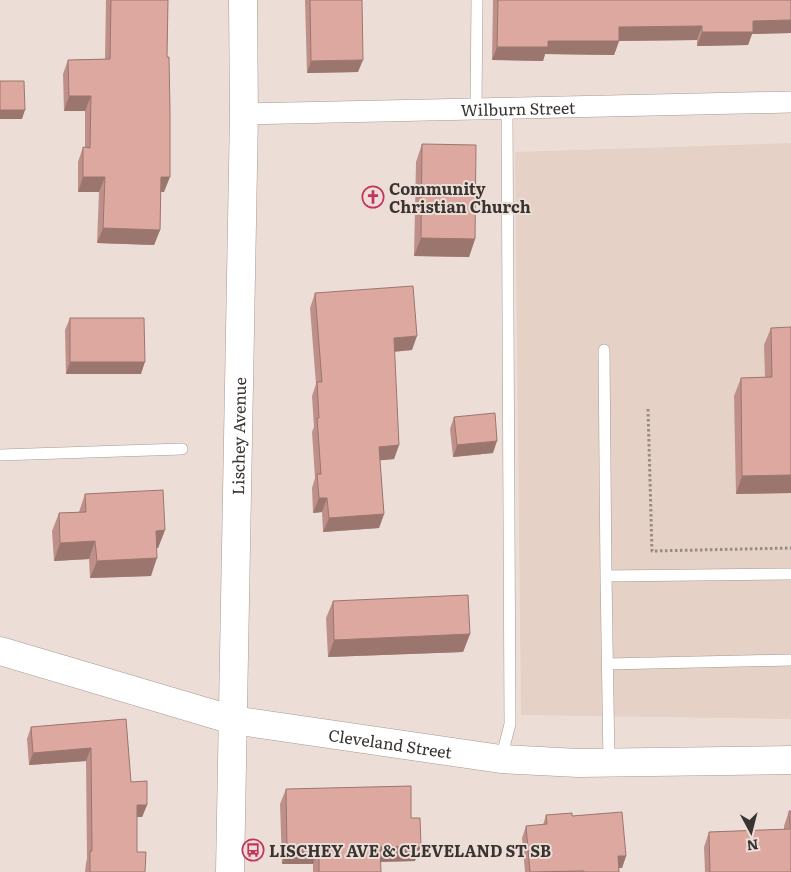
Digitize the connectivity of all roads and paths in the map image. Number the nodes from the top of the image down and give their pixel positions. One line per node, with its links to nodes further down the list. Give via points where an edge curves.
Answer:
1 (244, 0): 6 (street, Lischey Avenue)
2 (478, 0): 5 (lane)
3 (791, 102): 4 (street, Wilburn Street)
4 (507, 108): 5 (street, Wilburn Street); 18 (lane, via 510,724)
5 (476, 109): 6 (street, Wilburn Street)
6 (244, 114): 17 (street, Lischey Avenue)
7 (604, 350): 13 (lane)
8 (648, 409): 11 (path, via 652,551)
9 (182, 450): 10 (lane)
10 (0, 455)
11 (791, 548)
12 (791, 574): 13 (lane)
13 (606, 576): 16 (lane)
14 (0, 651): 17 (street, Cleveland Street)
15 (791, 660): 16 (lane)
16 (608, 664): 20 (lane)
17 (233, 720): 18 (street, Cleveland Street); 21 (street, Lischey Avenue)
18 (501, 758): 20 (street, Cleveland Street)
19 (791, 760): 20 (street, Cleveland Street)
20 (609, 763)
21 (230, 872)

